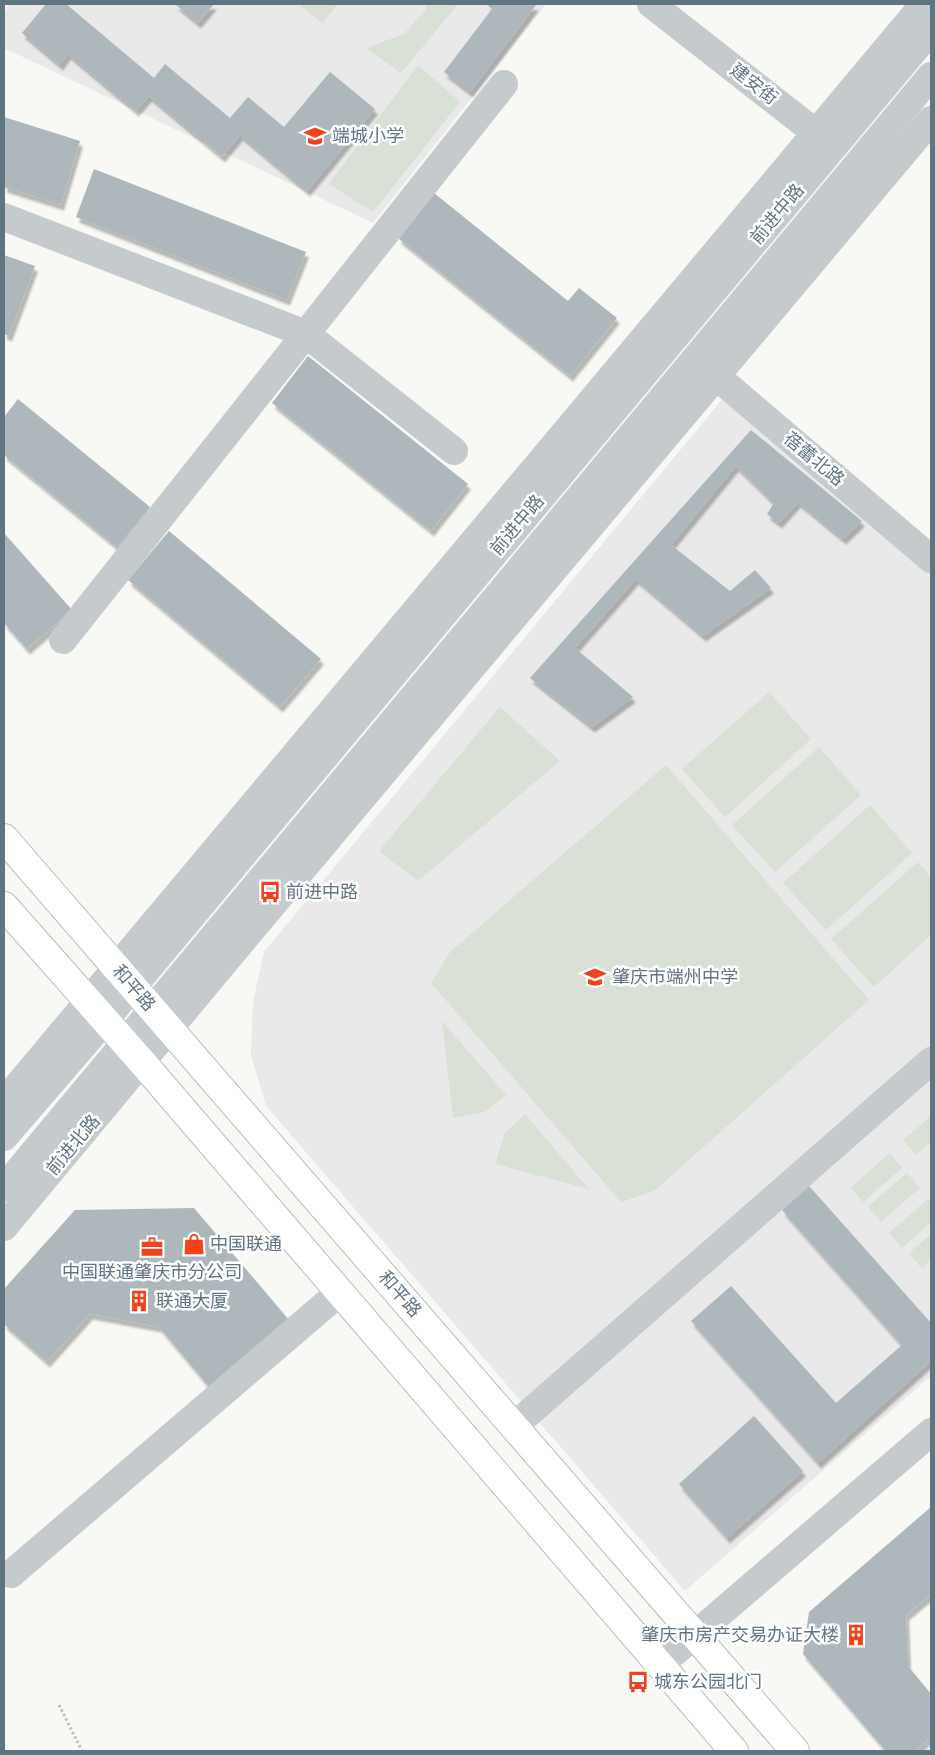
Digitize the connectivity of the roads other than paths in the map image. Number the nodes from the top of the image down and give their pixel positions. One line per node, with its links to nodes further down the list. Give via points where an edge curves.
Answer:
1 (651, 4): 7 (street, 建安街)
2 (924, 4): 7 (street, 前进中路)
3 (931, 30): 7 (street, 前进中路)
4 (931, 76): 8 (street)
5 (504, 84): 10 (street)
6 (931, 120): 12 (street)
7 (825, 139): 8 (street, 建安街); 18 (street, 前进中路)
8 (858, 164): 11 (street)
9 (4, 217): 10 (street)
10 (306, 334): 13 (street); 15 (street)
11 (696, 358): 12 (street, 蓓蕾北路); 20 (street)
12 (716, 376): 14 (street, 蓓蕾北路); 20 (street)
13 (454, 451)
14 (931, 559)
15 (63, 640)
16 (4, 838): 18 (main road, 和平路)
17 (4, 906): 19 (main road)
18 (124, 977): 19 (street, 前进中路); 20 (main road, 和平路)
19 (96, 1011): 21 (main road); 23 (street); 24 (street)
20 (161, 1019): 21 (street); 28 (main road, 和平路)
21 (133, 1052): 25 (street, 前进北路); 26 (street, 前进北路); 27 (main road)
22 (931, 1061): 28 (street)
23 (4, 1102)
24 (4, 1137)
25 (4, 1188)
26 (4, 1227)
27 (340, 1292): 30 (street); 32 (main road)
28 (514, 1426): 31 (main road, 和平路)
29 (931, 1432): 31 (street)
30 (11, 1574)
31 (695, 1635): 32 (street); 34 (main road, 和平路)
32 (661, 1664): 33 (main road)
33 (734, 1751)
34 (795, 1751)

